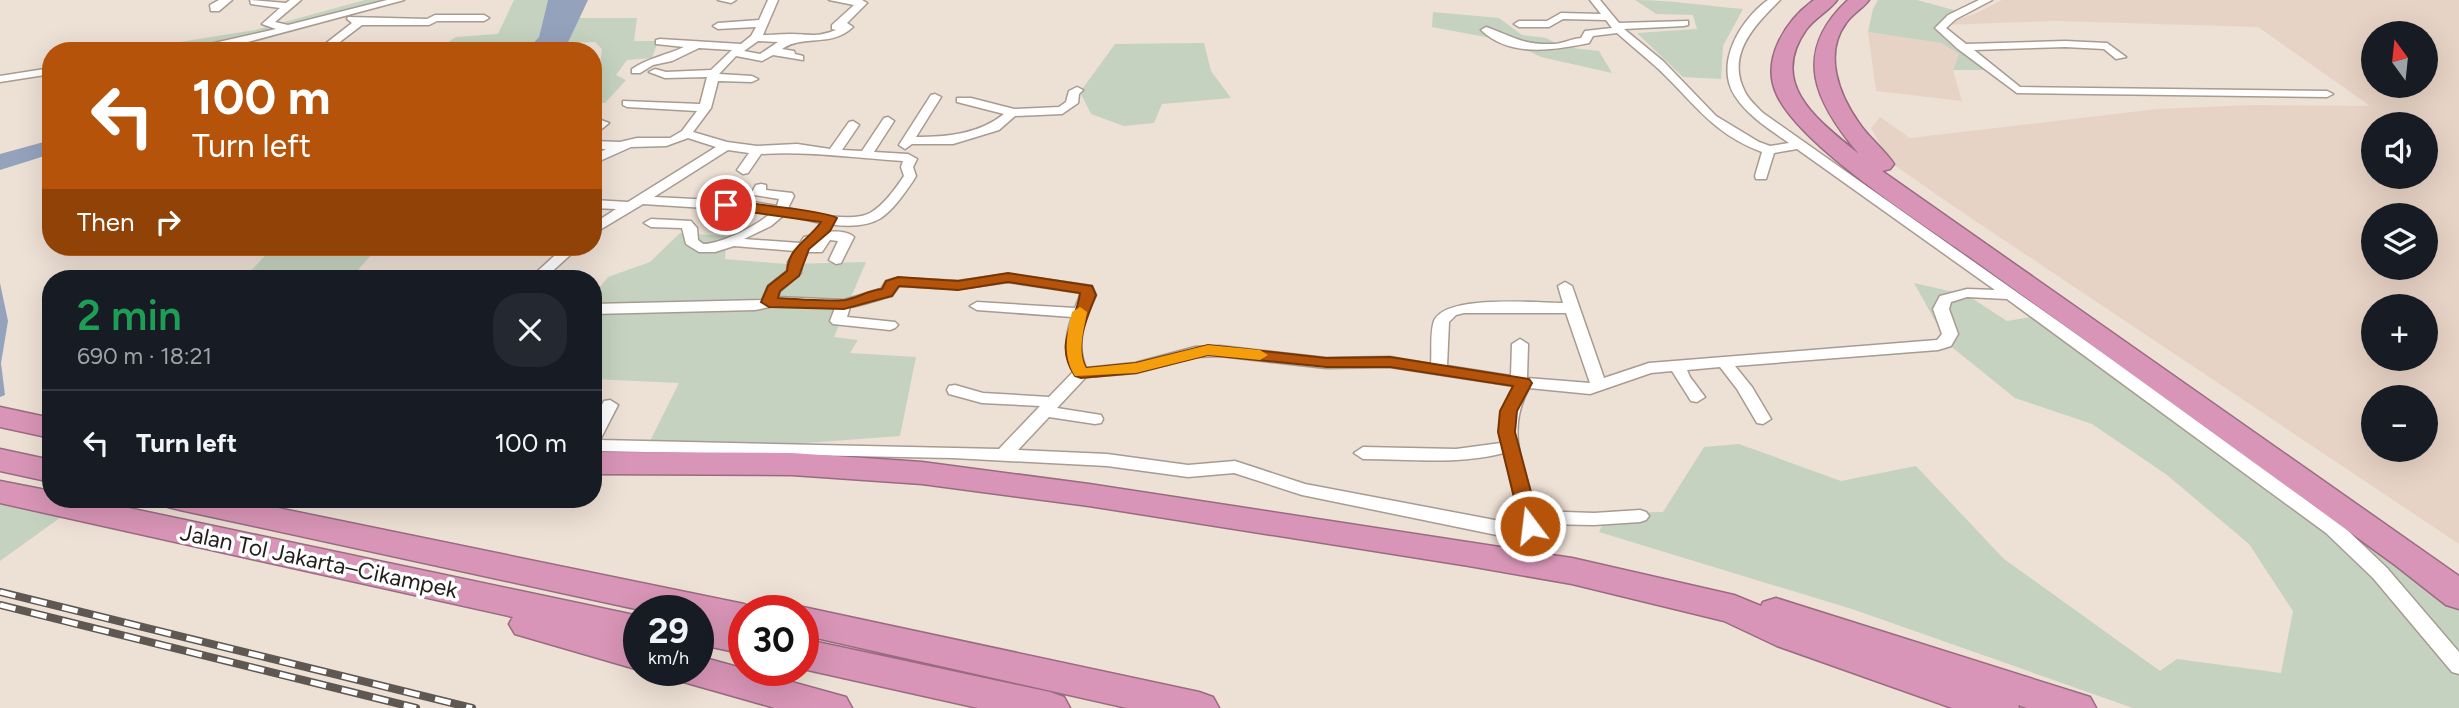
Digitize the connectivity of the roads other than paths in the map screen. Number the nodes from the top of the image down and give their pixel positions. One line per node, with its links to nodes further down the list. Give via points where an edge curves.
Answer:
1 (227, 0): 14 (street)
2 (255, 0): 13 (street)
3 (399, 0): 15 (street)
4 (731, 0): 12 (street)
5 (773, 0): 20 (street)
6 (834, 0): 28 (street, via 862,4 840,24 848,27 840,35)
7 (1595, 0): 21 (street)
8 (1774, 0): 58 (street, via 1750,24 1736,53 1734,79 1752,108)
9 (1827, 0): 127 (highway, via 1799,23 1784,53 1783,66 1787,93 1824,136 1900,196)
10 (1859, 0): 126 (highway, via 1827,40 1827,89 1852,131 1889,172)
11 (1987, 0): 34 (street, via 1940,28)
12 (723, 1)
13 (292, 3): 25 (street, via 267,24)
14 (215, 9)
15 (332, 17): 18 (street); 25 (street)
16 (484, 18): 19 (street, via 435,18)
17 (1636, 18): 21 (street)
18 (359, 22): 19 (street); 31 (street)
19 (429, 22): 26 (street, via 424,27)
20 (761, 23): 24 (street); 29 (street)
21 (1613, 23): 22 (street); 23 (street, via 1562,16 1549,24); 27 (street, via 1589,33 1585,41 1551,48 1506,42); 63 (street, via 1659,63 1701,110)
22 (1684, 23)
23 (1519, 24)
24 (718, 26)
25 (294, 27): 30 (street)
26 (449, 28)
27 (1486, 30)
28 (787, 37): 29 (street); 37 (street)
29 (756, 38): 35 (street)
30 (237, 42)
31 (333, 42)
32 (660, 42): 33 (street)
33 (699, 45): 35 (street); 39 (street)
34 (1962, 47): 36 (street, via 2107,46); 46 (street, via 2017,90)
35 (740, 50): 37 (street); 42 (street)
36 (2120, 57)
37 (765, 58): 38 (street, via 790,53)
38 (799, 58)
39 (636, 71)
40 (42, 72): 43 (street)
41 (656, 72): 42 (street)
42 (714, 75): 44 (street); 50 (street)
43 (0, 79)
44 (752, 79)
45 (1077, 90): 51 (street, via 1072,103 1062,110)
46 (2327, 94)
47 (935, 97): 56 (street)
48 (961, 100): 51 (street)
49 (627, 103): 50 (street)
50 (705, 108): 54 (street)
51 (1012, 113): 56 (street, via 997,126 957,139)
52 (888, 121): 65 (street)
53 (853, 125): 64 (street)
54 (686, 134): 59 (street, via 674,142); 60 (street)
55 (807, 136): 61 (street)
56 (908, 140): 66 (street)
57 (602, 145): 59 (street)
58 (1798, 145): 63 (street); 83 (street)
59 (622, 146): 67 (street)
60 (726, 146): 62 (street); 71 (street)
61 (797, 148): 62 (street); 64 (street)
62 (757, 150): 68 (street)
63 (1769, 150): 69 (street)
64 (833, 153): 65 (street)
65 (867, 153): 66 (street)
66 (899, 157): 75 (street, via 911,159 907,167 910,176 878,214)
67 (602, 158)
68 (743, 170)
69 (1761, 176)
70 (761, 188): 74 (street, via 761,194 788,196)
71 (636, 203): 72 (street); 73 (street); 76 (street)
72 (681, 203): 74 (street, via 756,206); 77 (street, via 658,223 686,224 691,241 699,248)
73 (602, 204)
74 (782, 212): 75 (street); 77 (street, via 768,225)
75 (830, 218): 78 (street)
76 (602, 224)
77 (733, 242): 78 (street)
78 (803, 247): 80 (street, via 817,248 826,236 847,237); 84 (street, via 794,273 773,289)
79 (562, 256): 81 (street)
80 (836, 260)
81 (546, 270)
82 (1564, 286): 87 (street)
83 (2008, 295): 92 (street, via 1967,293 1945,299 1941,309 1950,334 1938,345); 138 (street, via 2333,528)
84 (769, 302): 85 (street); 88 (street)
85 (844, 304): 89 (street, via 887,293 891,284 898,282 958,285 1008,278 1087,289); 90 (street, via 838,321)
86 (977, 306): 89 (street, via 1034,304)
87 (1573, 308): 94 (street, via 1452,310 1441,322); 97 (street)
88 (602, 309)
89 (1079, 313): 95 (street, via 1074,357)
90 (890, 325)
91 (1520, 344): 96 (street, via 1517,371)
92 (1724, 362): 93 (street); 104 (street)
93 (1678, 366): 97 (street, via 1649,368); 99 (street)
94 (1439, 371): 95 (street, via 1390,362 1326,363 1208,350 1136,368); 96 (street)
95 (1081, 373): 101 (street)
96 (1521, 382): 97 (street, via 1573,389); 108 (street, via 1508,411)
97 (1599, 387)
98 (955, 390): 101 (street)
99 (1696, 397)
100 (610, 405): 105 (street)
101 (1051, 407): 103 (street); 111 (street)
102 (10, 419): 106 (highway)
103 (1095, 419)
104 (1763, 419)
105 (602, 420)
106 (42, 426)
107 (602, 445): 111 (street)
108 (1510, 446): 110 (street, via 1453,453); 125 (street)
109 (0, 448): 112 (highway)
110 (1363, 453)
111 (1004, 454): 125 (street, via 1107,460 1188,471 1235,467 1302,489 1516,533 1529,530)
112 (42, 456)
113 (0, 460): 115 (highway)
114 (602, 463): 130 (highway, via 792,464 922,473 1469,553)
115 (42, 469)
116 (0, 472): 117 (highway)
117 (42, 482)
118 (0, 492): 119 (highway, Jalan Tol Jakarta–Cikampek)
119 (42, 501)
120 (75, 508): 128 (highway, Jalan Tol Jakarta–Cikampek)
121 (158, 508): 131 (highway)
122 (223, 508): 132 (highway)
123 (286, 508): 129 (highway)
124 (1640, 516): 125 (street)
125 (1528, 517)
126 (2459, 572)
127 (2459, 595)
128 (490, 597): 134 (highway, Jalan Tol Jakarta–Cikampek); 136 (highway, via 515,621)
129 (728, 605)
130 (1734, 609): 146 (highway, via 1791,636); 147 (highway, via 1795,616)
131 (623, 613)
132 (728, 615)
133 (819, 625): 145 (highway)
134 (623, 626)
135 (819, 634): 144 (highway)
136 (623, 651)
137 (819, 657): 143 (highway)
138 (2459, 666)
139 (819, 671): 142 (highway)
140 (714, 676): 141 (highway)
141 (832, 708)
142 (983, 708)
143 (1050, 708)
144 (1156, 708)
145 (1199, 708)
146 (1999, 708)
147 (2076, 708)

